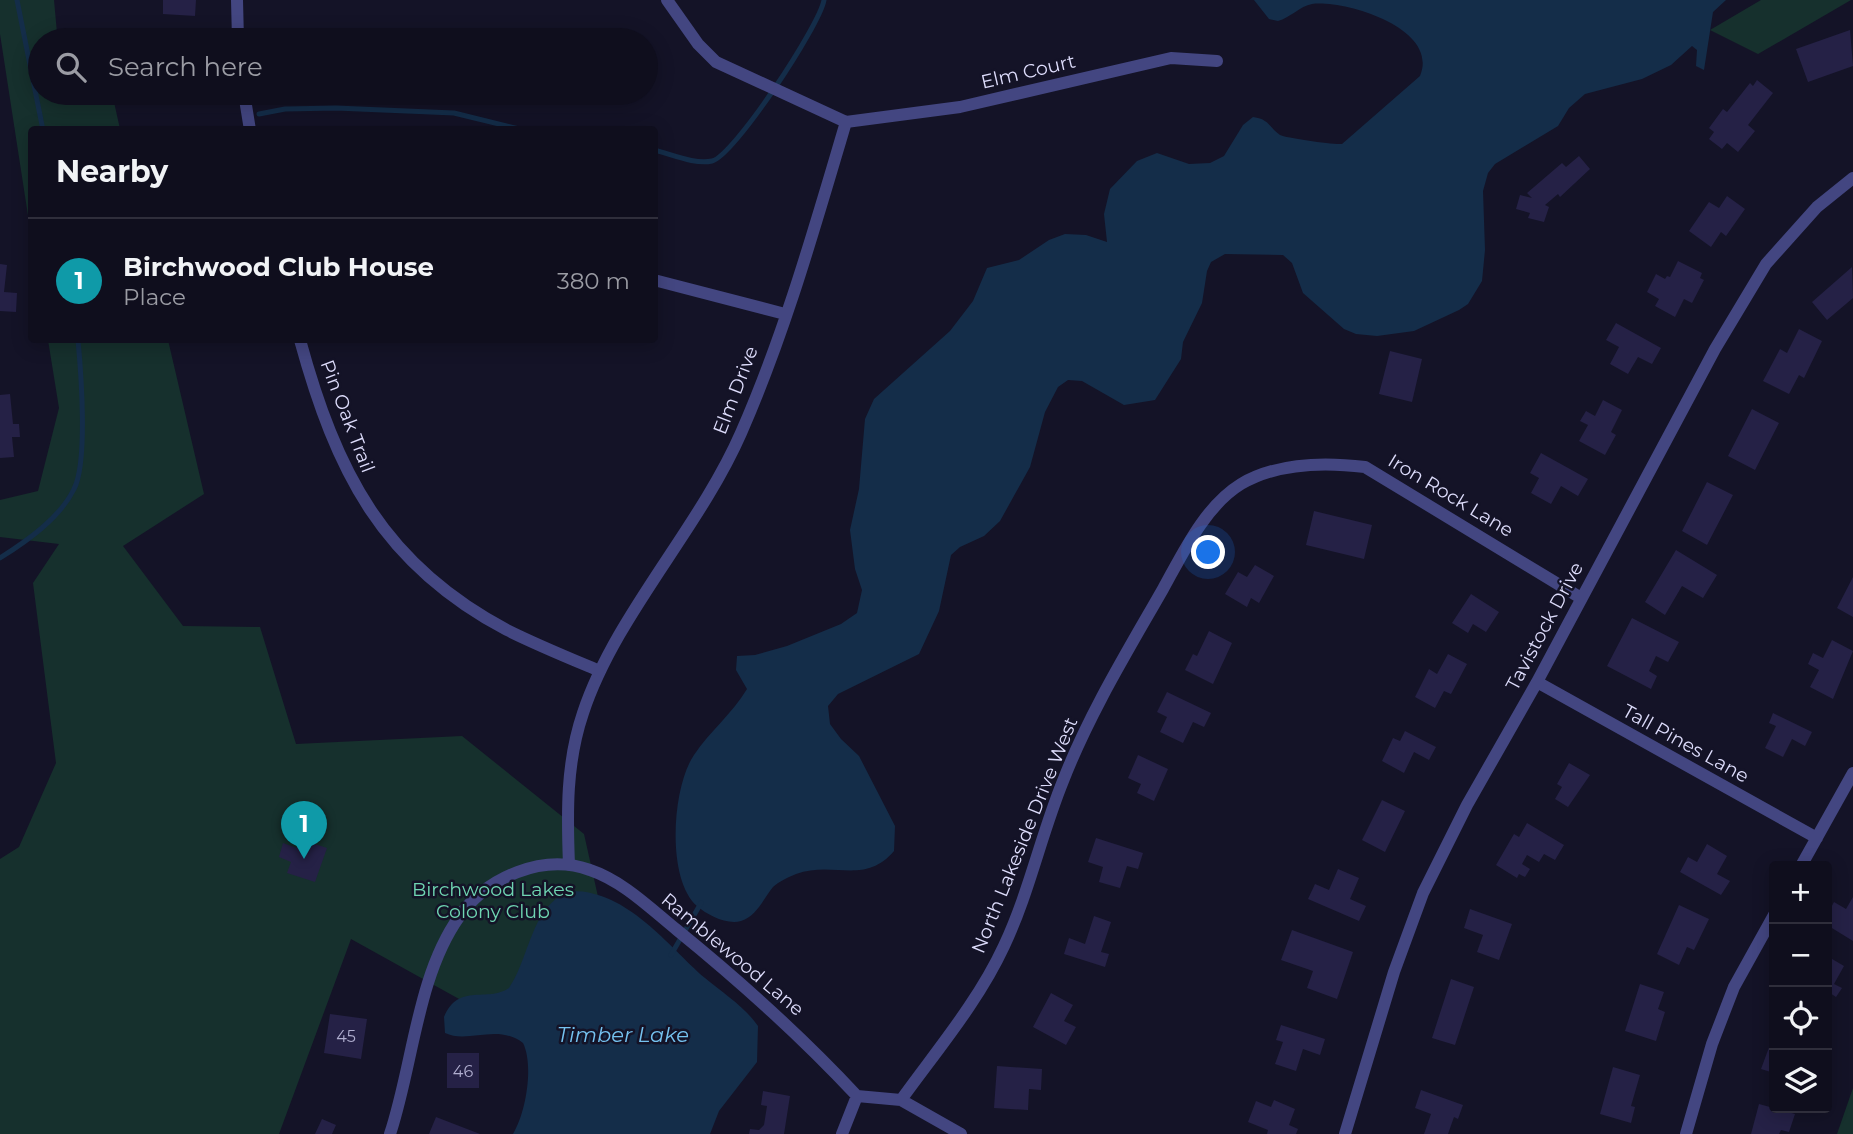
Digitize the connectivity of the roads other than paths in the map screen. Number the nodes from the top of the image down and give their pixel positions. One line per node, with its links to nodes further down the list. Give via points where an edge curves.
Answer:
1 (237, 0): 3 (street)
2 (667, 0): 6 (street, via 716,61)
3 (238, 28)
4 (1217, 61): 6 (street, Elm Court, via 1171,58 960,107)
5 (246, 105): 7 (street)
6 (846, 122): 10 (street, Elm Drive)
7 (249, 126)
8 (1853, 178): 13 (street, Tavistock Drive, via 1816,207 1766,264)
9 (658, 281): 10 (street)
10 (785, 314): 14 (street, Elm Drive, via 741,433 681,542)
11 (301, 343): 14 (street, Pin Oak Trail, via 347,473 397,547 433,580 506,629)
12 (1248, 481): 13 (street, Iron Rock Lane, via 1294,467 1365,467); 22 (street, North Lakeside Drive West, via 1226,495 1198,529 1125,656 1062,782 1004,946 971,1004)
13 (1581, 598): 15 (street, Tavistock Drive)
14 (600, 671): 19 (street, Elm Drive, via 583,713 567,794)
15 (1536, 682): 17 (street, Tall Pines Lane); 26 (street, Tavistock Drive, via 1423,893)
16 (1853, 773): 17 (street)
17 (1817, 838): 18 (street)
18 (1804, 861)
19 (569, 864): 21 (street, Ramblewood Lane, via 607,877 654,912 809,1045); 23 (street, via 536,866 502,879 485,889 458,917 433,967)
20 (1769, 924): 27 (street, via 1734,987)
21 (857, 1096): 22 (street); 24 (street)
22 (901, 1100): 25 (street)
23 (390, 1134)
24 (842, 1134)
25 (961, 1134)
26 (1345, 1134)
27 (1686, 1134)

